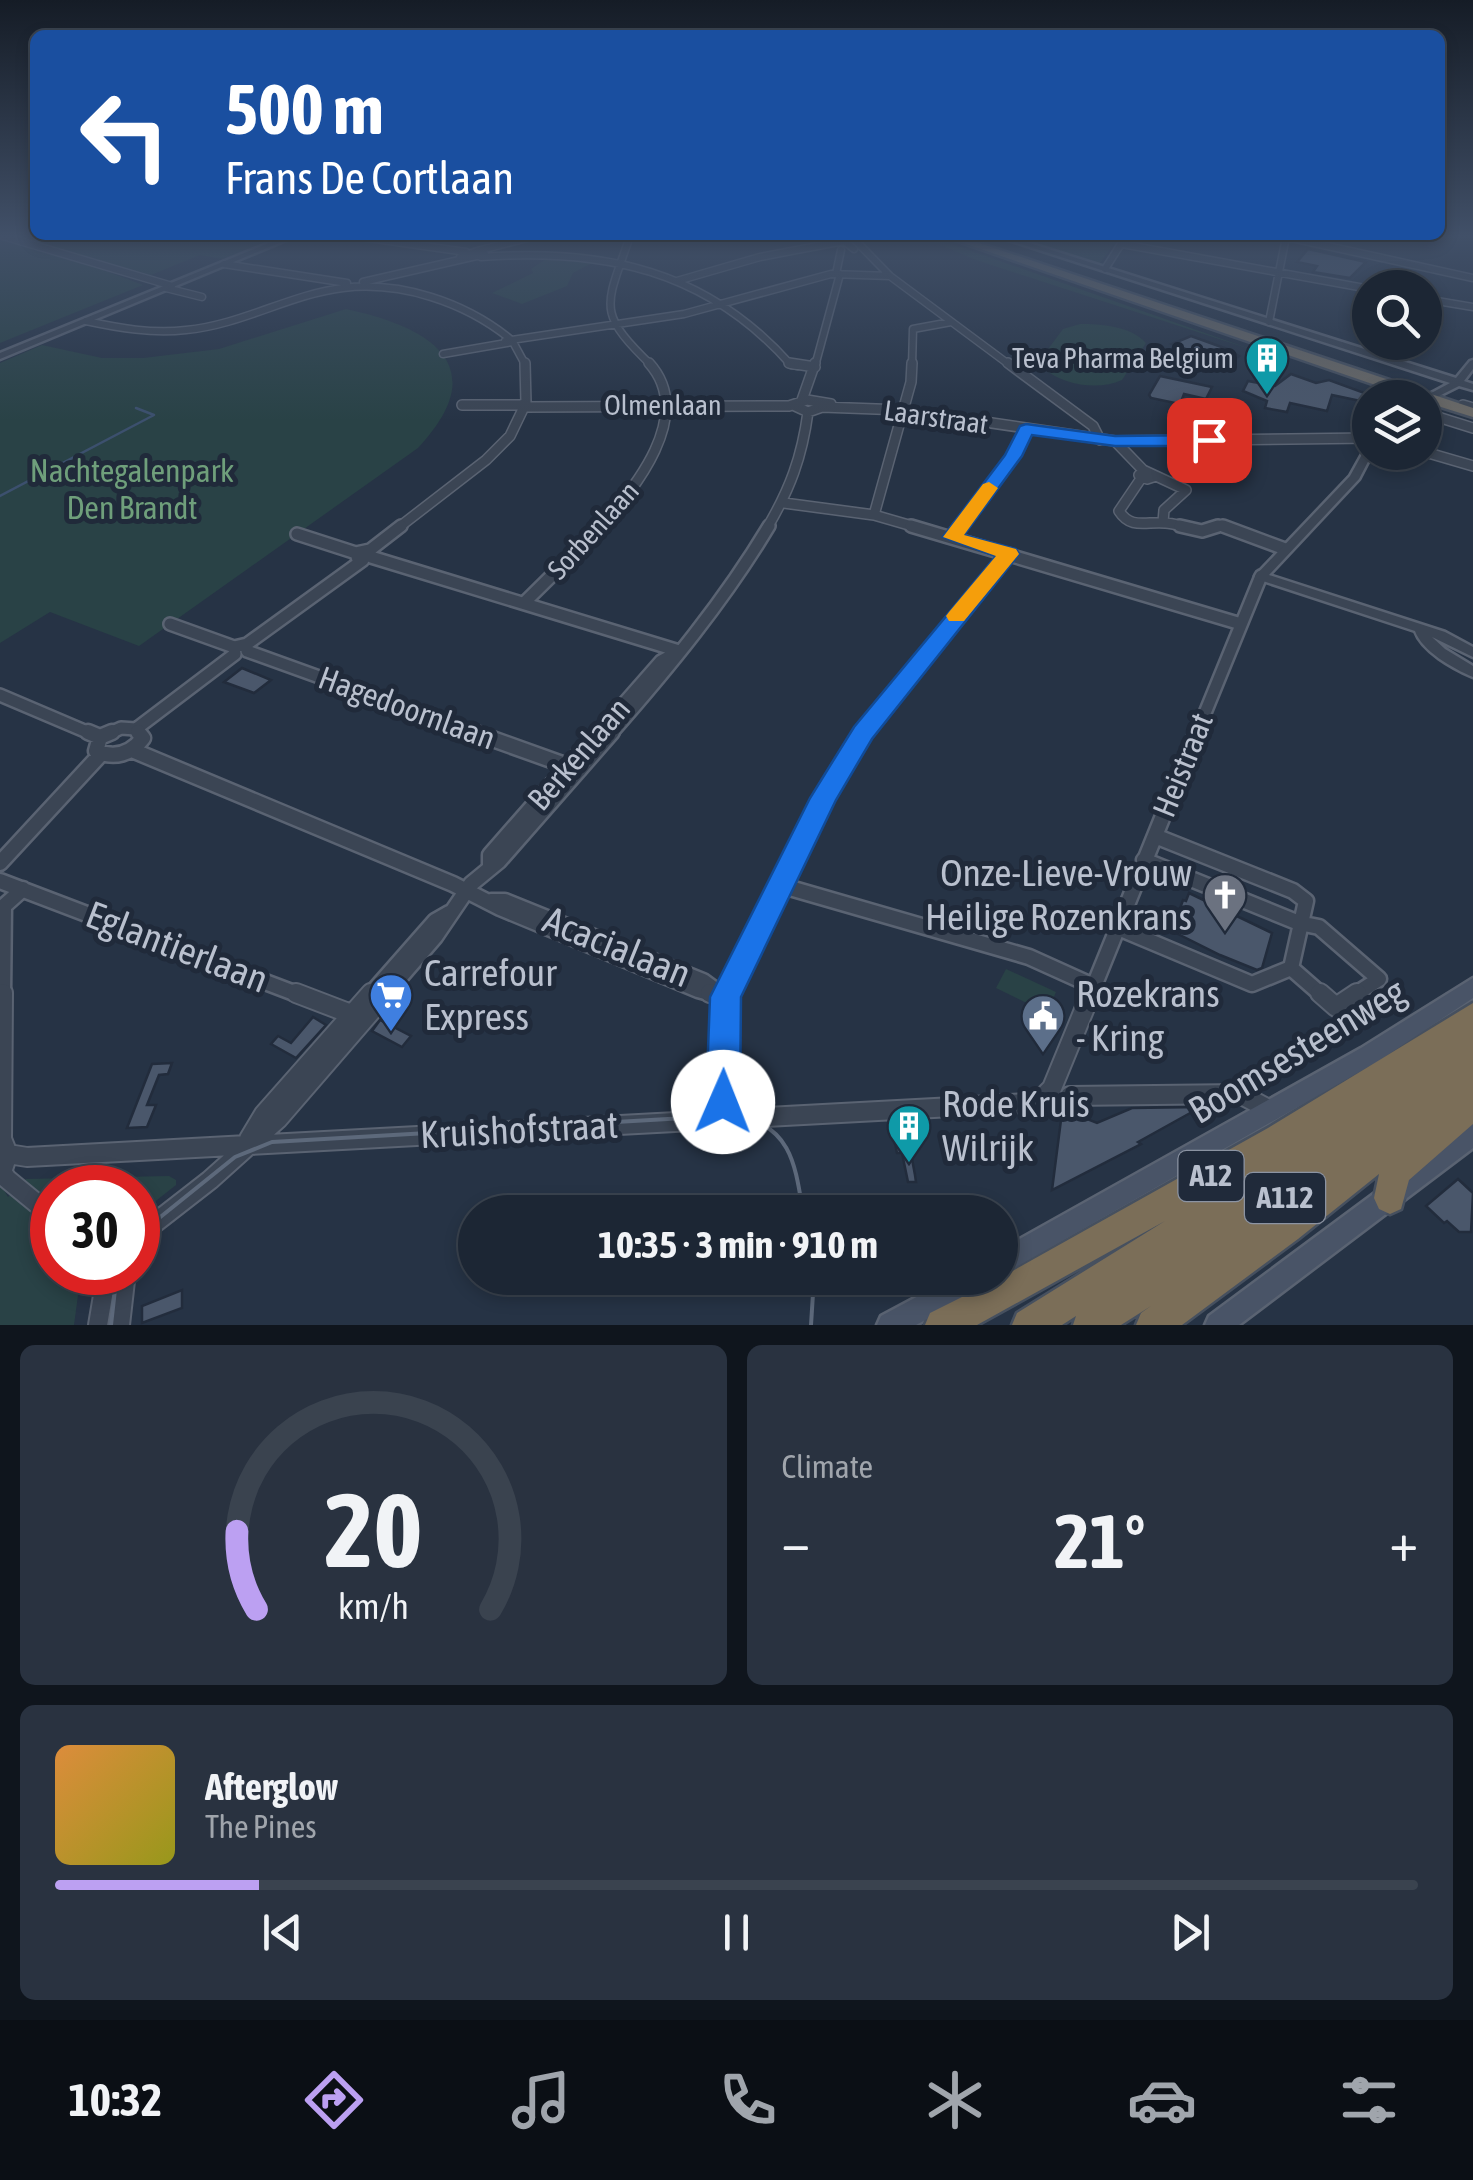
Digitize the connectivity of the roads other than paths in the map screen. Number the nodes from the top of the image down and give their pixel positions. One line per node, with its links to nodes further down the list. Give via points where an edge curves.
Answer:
1 (143, 298): 16 (street)
2 (304, 298): 16 (street, via 199,330 133,332)
3 (421, 298): 20 (street, via 454,306)
4 (611, 298): 19 (street)
5 (707, 298): 14 (street)
6 (748, 298): 14 (street)
7 (832, 298): 24 (street)
8 (919, 298): 17 (street)
9 (1106, 298): 25 (highway)
10 (1124, 298): 26 (highway)
11 (1193, 298): 18 (street)
12 (1273, 298): 18 (street)
13 (1442, 302): 15 (street)
14 (721, 305): 19 (street); 24 (street, via 754,325 790,365)
15 (1473, 307)
16 (86, 321): 22 (street)
17 (951, 322): 35 (street, via 913,330); 37 (street)
18 (1269, 322): 27 (street)
19 (615, 324): 20 (street); 33 (street, via 654,369)
20 (511, 340): 21 (street); 32 (street, via 528,370)
21 (443, 354)
22 (0, 356)
23 (1473, 363): 27 (street)
24 (814, 367): 30 (street)
25 (1352, 380)
26 (1359, 380)
27 (1458, 382): 28 (street); 29 (street)
28 (1473, 386)
29 (1442, 393)
30 (810, 403): 33 (street, Olmenlaan); 35 (street, Laarstraat); 36 (street); 36 (street)
31 (462, 405): 32 (street, Olmenlaan)
32 (525, 405): 33 (street, Olmenlaan); 55 (street, via 510,436 486,460)
33 (664, 406): 59 (street, Sorbenlaan, via 649,464 621,507)
34 (1442, 408): 38 (highway)
35 (903, 410): 40 (street, Laarstraat); 50 (street)
36 (808, 412): 49 (street, Berkenlaan, via 802,456)
37 (1073, 412): 41 (street, via 1084,424); 43 (street)
38 (1468, 414): 39 (street)
39 (1473, 428)
40 (1026, 429): 41 (street, Laarstraat); 53 (street)
41 (1082, 438): 43 (street, Laarstraat)
42 (1352, 438): 44 (street, Laarstraat)
43 (1100, 440): 44 (street, Laarstraat)
44 (1115, 441): 48 (street)
45 (1442, 457): 46 (street)
46 (1473, 466)
47 (1359, 470): 54 (street, Heistraat)
48 (1143, 474): 51 (street, via 1186,490 1164,510); 51 (street, via 1119,514 1138,525)
49 (784, 503): 50 (street); 64 (street, Berkenlaan)
50 (874, 515): 53 (street)
51 (1163, 522): 54 (street, via 1196,531 1222,525)
52 (297, 534): 57 (street)
53 (952, 537): 56 (street)
54 (1285, 549): 58 (street, Heistraat)
55 (371, 554): 57 (street); 59 (street)
56 (1008, 554): 61 (street); 78 (street, via 862,733)
57 (357, 556): 63 (street)
58 (1261, 576): 61 (street, Heistraat); 62 (street)
59 (524, 603): 64 (street)
60 (170, 624): 63 (street, Hagedoornlaan)
61 (1240, 624): 74 (street, Heistraat)
62 (1415, 630): 65 (street); 66 (street); 67 (street)
63 (241, 649): 69 (street); 73 (street, Hagedoornlaan)
64 (679, 651): 73 (street, Berkenlaan)
65 (1473, 653)
66 (1473, 661)
67 (1473, 672)
68 (0, 696): 70 (street)
69 (136, 729): 70 (street); 71 (street, via 143,738)
70 (100, 737): 72 (street)
71 (132, 750): 72 (street); 80 (street, Acacialaan)
72 (100, 754): 76 (street)
73 (573, 768): 80 (street, Berkenlaan, via 500,861)
74 (1155, 836): 75 (street, Heistraat); 81 (street, via 1293,892 1306,901)
75 (1144, 860): 81 (street); 82 (street, Heistraat)
76 (0, 863)
77 (0, 881): 79 (street, Eglantierlaan)
78 (783, 886): 84 (street, via 1030,958); 86 (street)
79 (23, 889): 88 (street, Eglantierlaan); 99 (street, via 4,906 2,1139)
80 (468, 890): 86 (street, Acacialaan); 88 (street, Berkenlaan, via 446,924)
81 (1298, 924): 83 (street); 83 (street, via 1319,927 1379,979 1336,1007)
82 (1116, 926): 83 (street, via 1252,984); 84 (street, Heistraat)
83 (1291, 968)
84 (1091, 985): 93 (street, Heistraat, via 1052,1088)
85 (1473, 987): 95 (main road, Boomsesteenweg)
86 (726, 997): 96 (street)
87 (1473, 1015): 110 (highway, A12, via 1220,1171)
88 (358, 1017): 98 (street, Berkenlaan, via 278,1119)
89 (1473, 1036): 111 (highway, A112)
90 (1473, 1062): 112 (highway, A112, via 1269,1210)
91 (1473, 1079): 113 (highway, A12)
92 (1070, 1096): 95 (street, via 1240,1094)
93 (1034, 1102): 96 (street, Kruishofstraat)
94 (1473, 1105): 100 (highway, via 1395,1172)
95 (1273, 1111): 103 (main road, Boomsesteenweg)
96 (724, 1118): 98 (street, Kruishofstraat)
97 (1473, 1134): 100 (main road)
98 (244, 1147): 99 (street, Kruishofstraat); 102 (street)
99 (8, 1154): 101 (street, via 5,1179)
100 (1390, 1198): 114 (main road)
101 (30, 1202)
102 (160, 1219)
103 (1018, 1254)
104 (101, 1295): 107 (street)
105 (123, 1295): 108 (street)
106 (945, 1295): 109 (main road)
107 (98, 1325)
108 (120, 1325)
109 (890, 1325)
110 (942, 1325)
111 (1029, 1325)
112 (1090, 1325)
113 (1153, 1325)
114 (1218, 1325)

